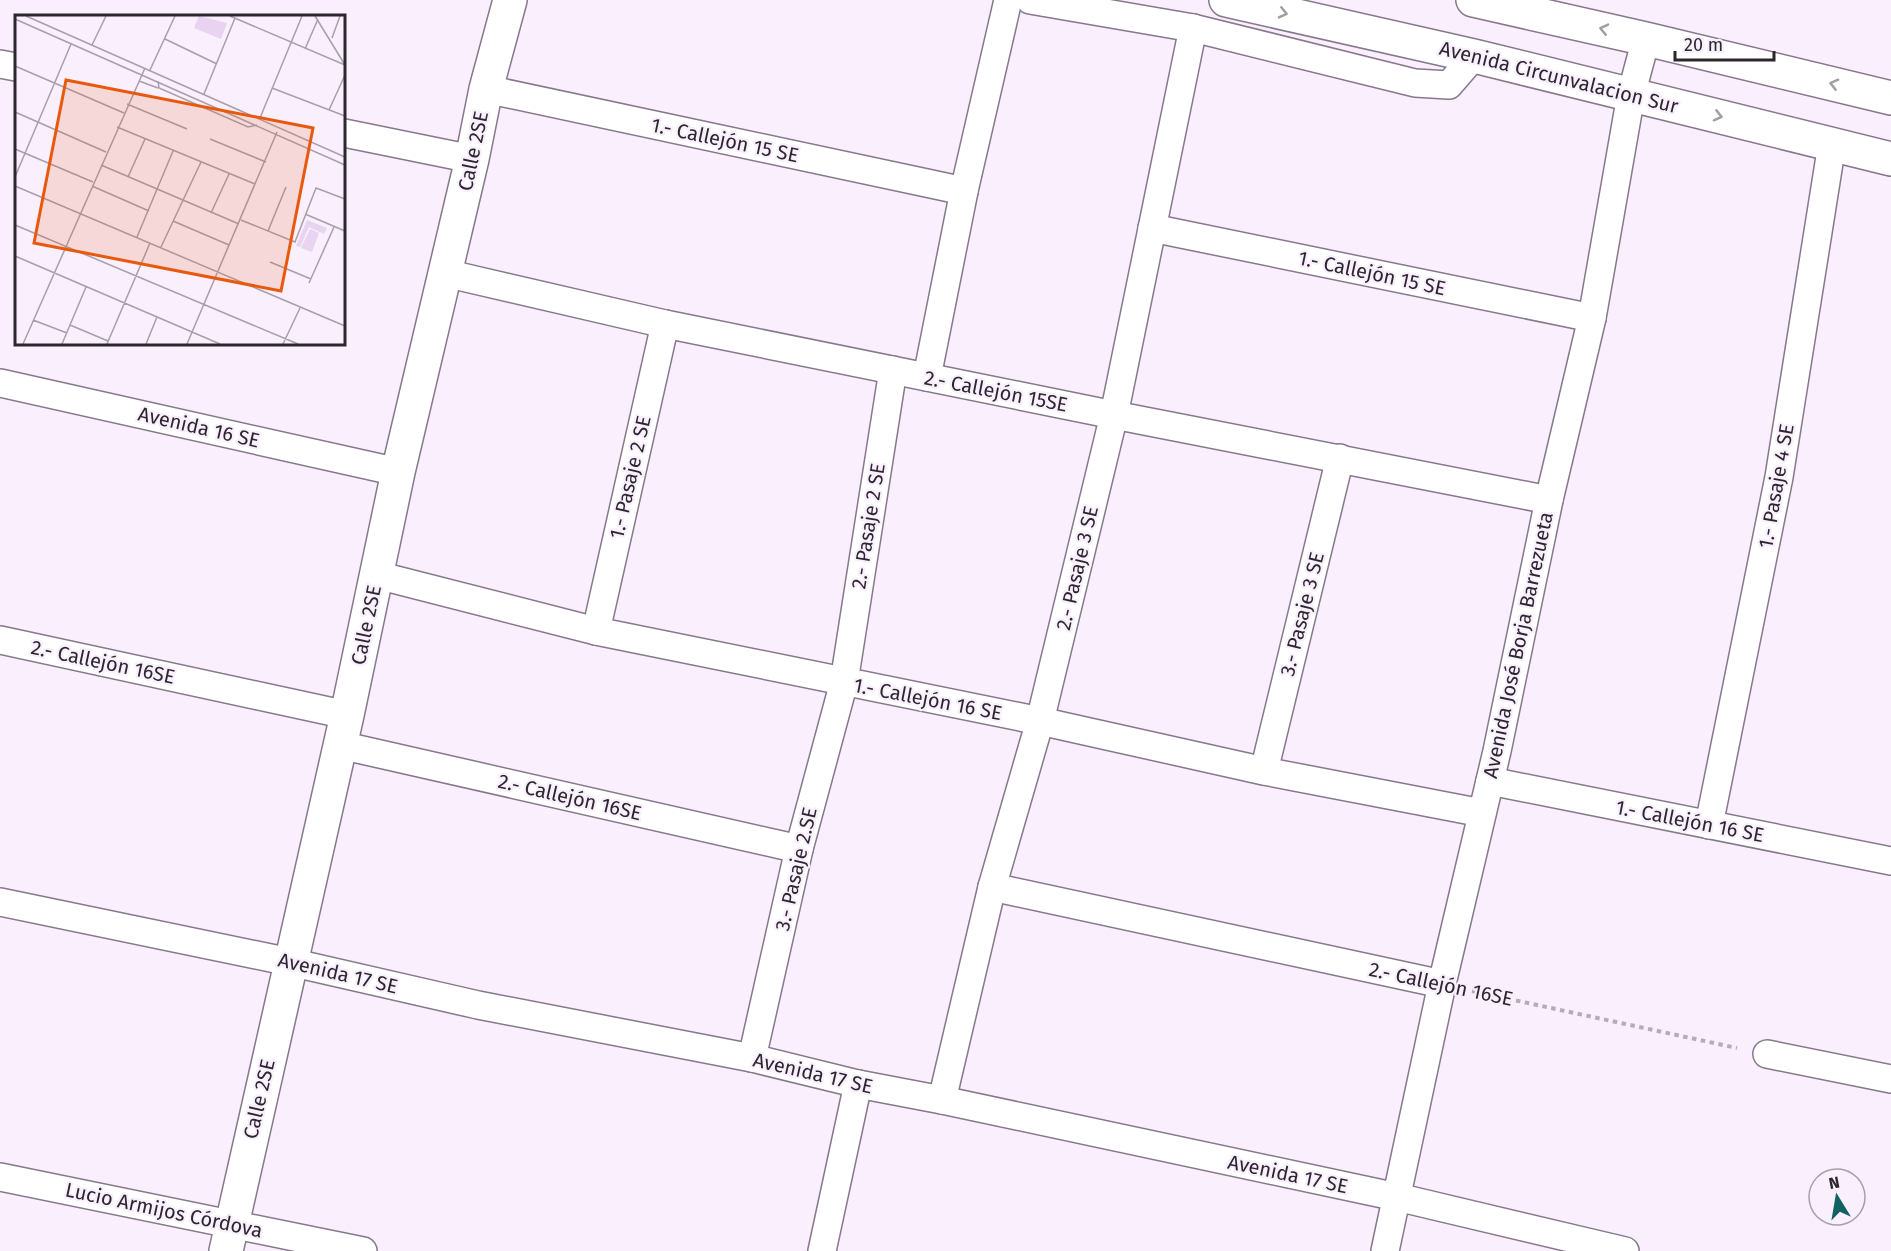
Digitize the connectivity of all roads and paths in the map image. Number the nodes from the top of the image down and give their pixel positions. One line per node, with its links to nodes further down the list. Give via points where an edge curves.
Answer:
1 (510, 0): 11 (street, Calle 2SE)
2 (1008, 0): 18 (street)
3 (1030, 0): 6 (street)
4 (1226, 0): 8 (street, Avenida Circunvalacion Sur, one-way to 8)
5 (1481, 1): 7 (street, one-way to 5)
6 (1193, 28): 8 (street, via 1415,83 1449,85); 19 (street, 2.- Pasaje 3 SE)
7 (1646, 39): 12 (street, Avenida José Borja Barrezueta); 13 (street, one-way to 7)
8 (1474, 56): 12 (street, Avenida Circunvalacion Sur)
9 (0, 64): 10 (street)
10 (15, 67)
11 (486, 89): 16 (street, Calle 2SE); 18 (street, 1.- Callejón 15 SE)
12 (1632, 95): 15 (street, Avenida Circunvalacion Sur, one-way to 15); 21 (street, Avenida José Borja Barrezueta)
13 (1891, 98)
14 (345, 133): 16 (street)
15 (1832, 144): 17 (street, Avenida Circunvalacion Sur); 39 (street, 1.- Pasaje 4 SE, via 1779,477)
16 (472, 159): 20 (street, Calle 2SE)
17 (1891, 159)
18 (964, 191): 24 (street)
19 (1152, 228): 21 (street, 1.- Callejón 15 SE); 26 (street, 2.- Pasaje 3 SE)
20 (445, 273): 22 (street, 2.- Callejón 15SE); 28 (street, Calle 2SE)
21 (1592, 318): 29 (street, Avenida José Borja Barrezueta)
22 (665, 324): 23 (street, 2.- Callejón 15SE); 31 (street, 1.- Pasaje 2 SE)
23 (893, 370): 24 (street, 2.- Callejón 15SE); 33 (street, 2.- Pasaje 2 SE)
24 (927, 377): 26 (street, 2.- Callejón 15SE)
25 (0, 383): 28 (street, Avenida 16 SE)
26 (1114, 415): 27 (street, 2.- Callejón 15SE); 34 (street, 2.- Pasaje 3 SE)
27 (1340, 458): 29 (street, 2.- Callejón 15SE); 36 (street, 3.- Pasaje 3 SE)
28 (398, 472): 30 (street, Calle 2SE)
29 (1549, 500): 37 (street, Avenida José Borja Barrezueta)
30 (377, 575): 31 (street, 1.- Callejón 16 SE); 35 (street, Calle 2SE)
31 (596, 631): 33 (street, 1.- Callejón 16 SE)
32 (0, 640): 35 (street, 2.- Callejón 16SE)
33 (844, 682): 34 (street, 1.- Callejón 16 SE); 40 (street, 3.- Pasaje 2.SE)
34 (1040, 721): 36 (street, 1.- Callejón 16 SE); 42 (street, 2.- Pasaje 3 SE)
35 (343, 730): 40 (street, 2.- Callejón 16SE); 44 (street, Calle 2SE)
36 (1264, 771): 38 (street, 1.- Callejón 16 SE)
37 (1490, 781): 38 (street, Avenida José Borja Barrezueta); 39 (street, 1.- Callejón 16 SE)
38 (1482, 813): 45 (street, Avenida José Borja Barrezueta)
39 (1709, 825): 41 (street, 1.- Callejón 16 SE)
40 (800, 849): 47 (street, 3.- Pasaje 2.SE)
41 (1891, 861)
42 (992, 887): 45 (street, 2.- Callejón 16SE); 50 (street, 2.- Pasaje 3 SE)
43 (0, 902): 44 (street, Avenida 17 SE)
44 (290, 962): 47 (street, Avenida 17 SE, via 478,1005); 53 (street, Calle 2SE)
45 (1442, 984): 46 (path, 2.- Callejón 16SE); 52 (street, Avenida José Borja Barrezueta)
46 (1767, 1054): 48 (street)
47 (752, 1058): 49 (street, Avenida 17 SE)
48 (1891, 1079)
49 (858, 1084): 50 (street, Avenida 17 SE); 55 (street)
50 (942, 1100): 52 (street, Avenida 17 SE)
51 (0, 1177): 53 (street, Lucio Armijos Córdova)
52 (1397, 1197): 56 (street, Avenida José Borja Barrezueta); 57 (street, Avenida 17 SE)
53 (228, 1238): 54 (street, Lucio Armijos Córdova)
54 (363, 1251)
55 (822, 1251)
56 (1385, 1251)
57 (1625, 1251)

